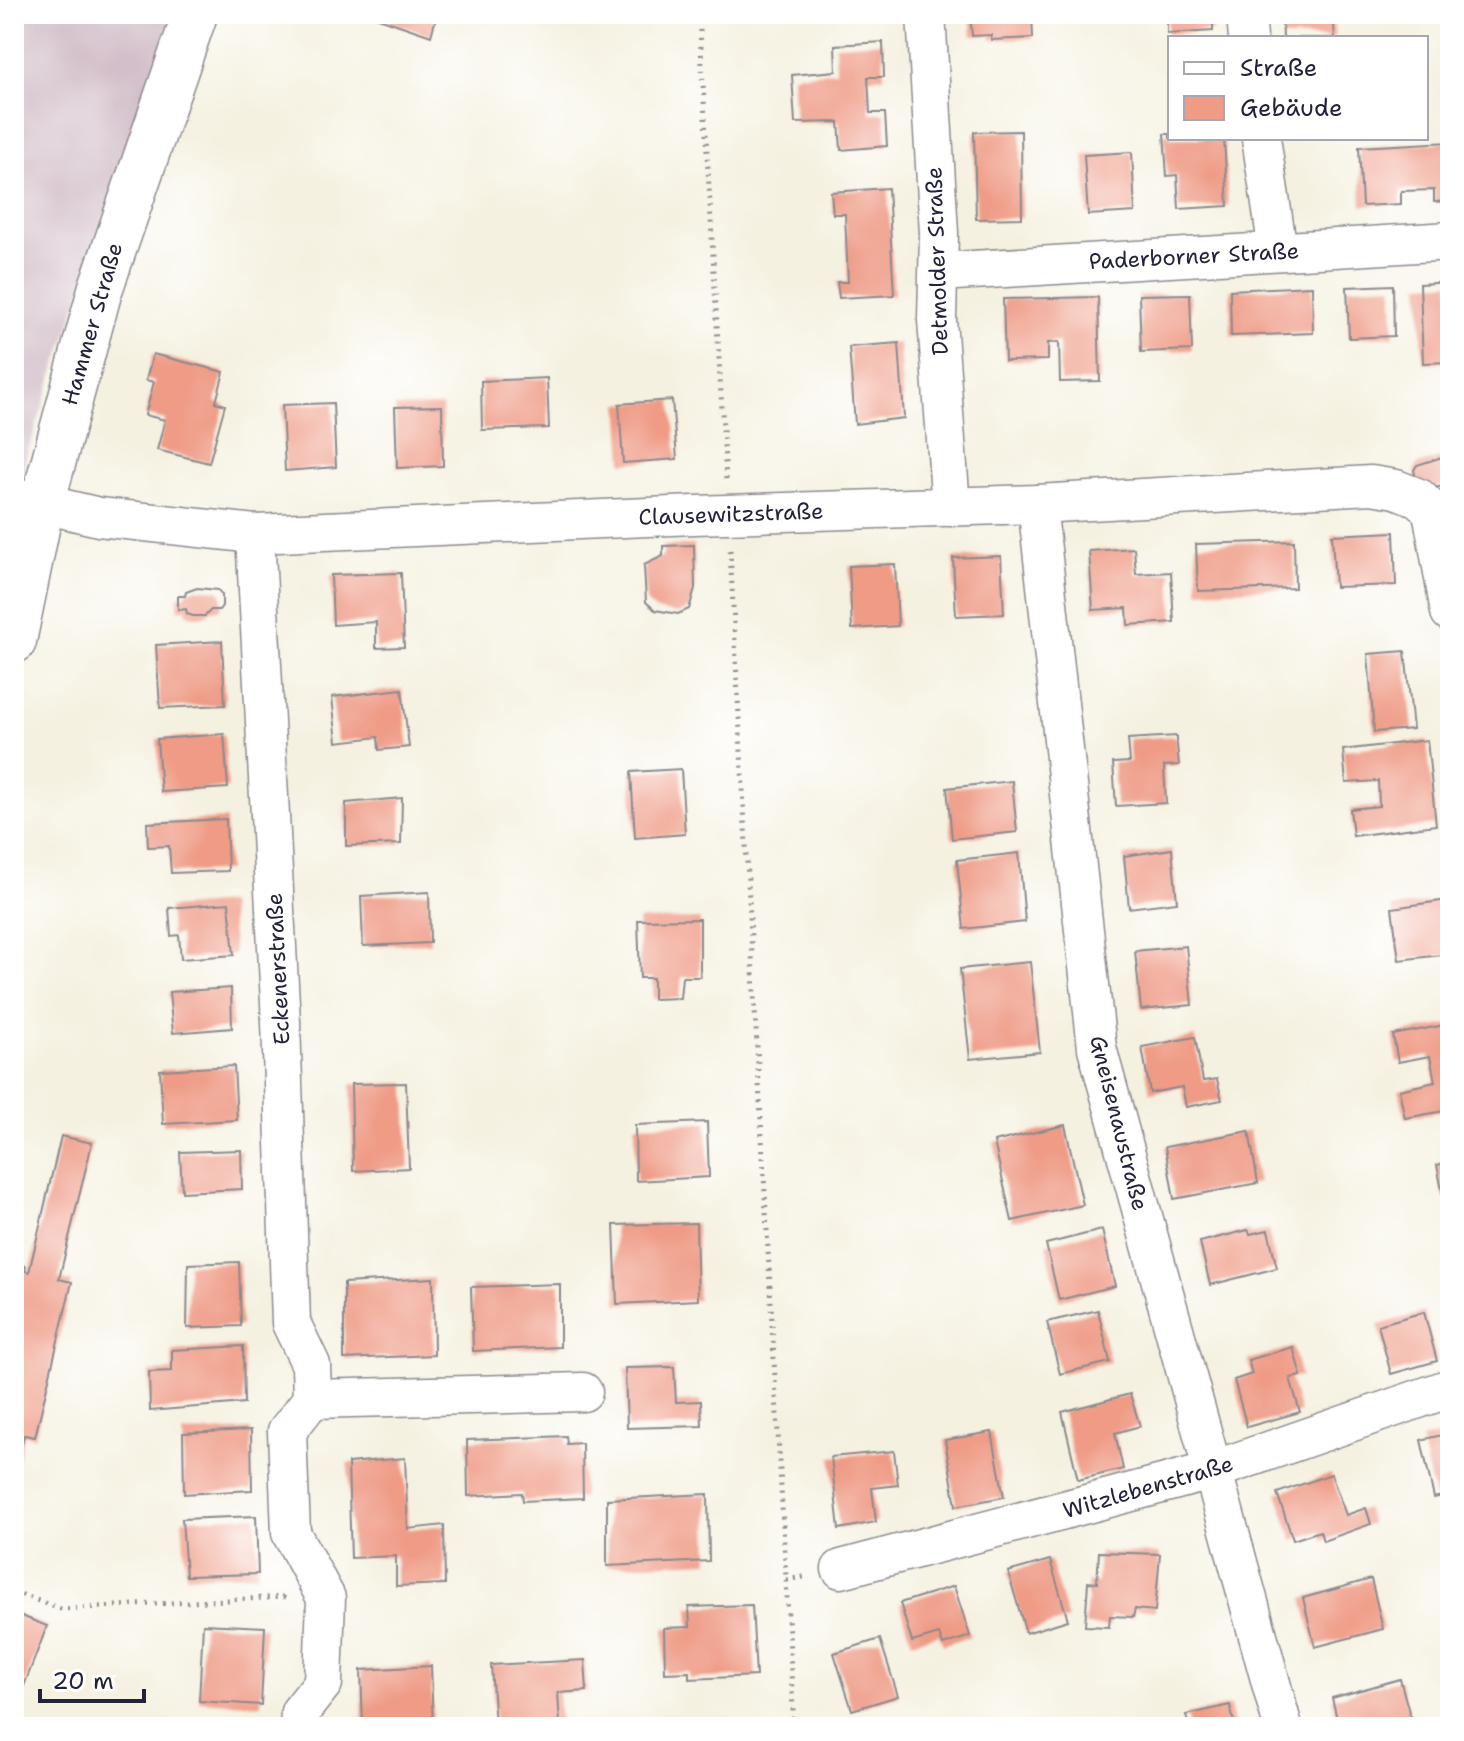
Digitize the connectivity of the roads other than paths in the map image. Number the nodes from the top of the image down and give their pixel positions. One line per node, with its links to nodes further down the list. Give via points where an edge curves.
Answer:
1 (195, 14): 9 (main road, Hammer Straße)
2 (926, 14): 8 (street, Detmolder Straße)
3 (1246, 14): 4 (street)
4 (1248, 36)
5 (1261, 140): 7 (street)
6 (1450, 241): 7 (street, Paderborner Straße)
7 (1278, 251): 8 (street, Paderborner Straße)
8 (939, 272): 11 (street, Detmolder Straße, via 937,320)
9 (28, 500): 12 (street, Clausewitzstraße, via 99,517); 14 (main road, Hammer Straße)
10 (1037, 504): 11 (street, Clausewitzstraße); 13 (street, Clausewitzstraße, via 1371,485 1396,489 1419,498 1432,511); 18 (street, Gneisenaustraße, via 1097,1048)
11 (951, 507): 12 (street, Clausewitzstraße)
12 (255, 534): 17 (street, Eckenerstraße, via 291,1323 311,1365)
13 (1450, 612)
14 (14, 641)
15 (1450, 1388): 18 (street, Witzlebenstraße)
16 (583, 1392): 17 (street)
17 (312, 1399): 20 (street, via 287,1431 291,1533 326,1598 323,1683 300,1712)
18 (1211, 1471): 19 (street, Witzlebenstraße); 21 (street, Gneisenaustraße)
19 (841, 1569)
20 (299, 1727)
21 (1283, 1727)

